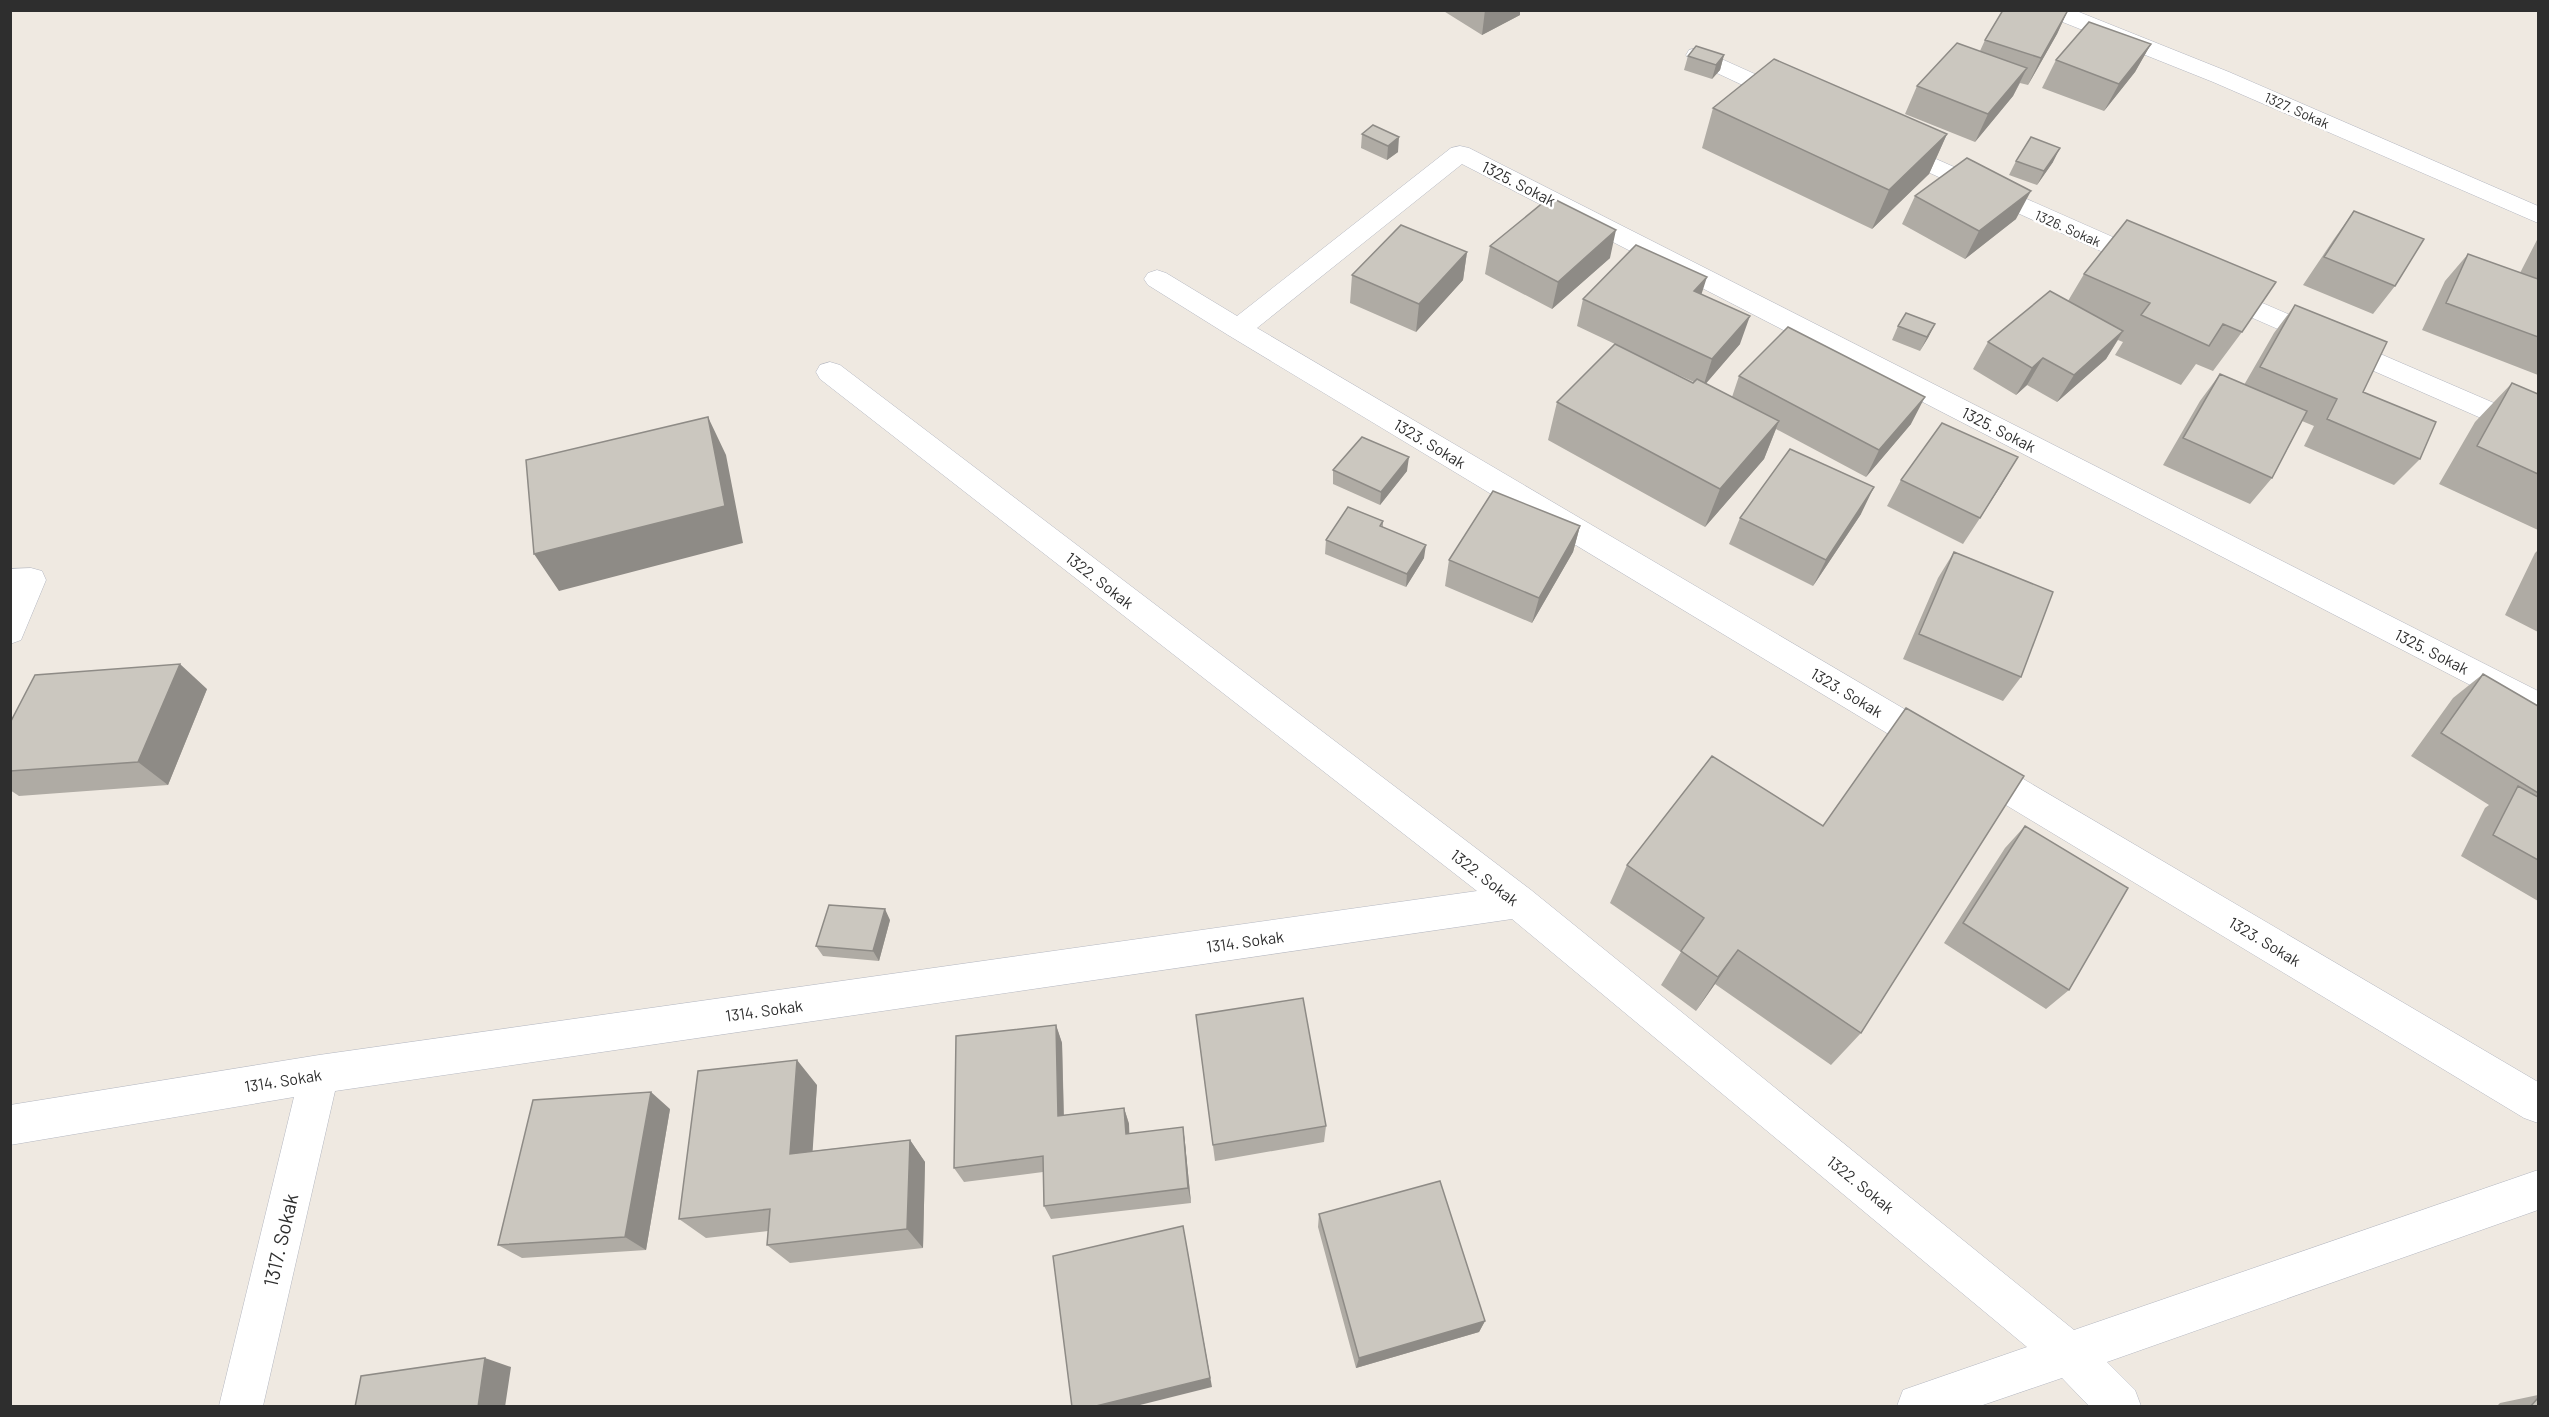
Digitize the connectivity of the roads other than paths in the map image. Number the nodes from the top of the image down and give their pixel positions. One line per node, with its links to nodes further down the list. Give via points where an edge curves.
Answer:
1 (2053, 10): 5 (street, 1327. Sokak, via 2221,77)
2 (1697, 55): 3 (street)
3 (1813, 109)
4 (1886, 144): 9 (street, 1326. Sokak)
5 (2538, 215)
6 (1157, 279): 7 (street, 1323. Sokak)
7 (1238, 329): 12 (street, 1325. Sokak, via 1460,153); 15 (street, 1323. Sokak)
8 (830, 372): 13 (street, 1322. Sokak)
9 (2538, 433)
10 (10, 581): 11 (street, via 31,580)
11 (10, 631)
12 (2538, 706)
13 (1518, 902): 14 (street, 1314. Sokak); 18 (street, 1322. Sokak)
14 (319, 1074): 16 (street, 1314. Sokak); 19 (street, 1317. Sokak)
15 (2538, 1104)
16 (10, 1125)
17 (2538, 1190): 18 (street)
18 (2070, 1354): 20 (street); 21 (street, 1322. Sokak)
19 (241, 1407)
20 (1919, 1407)
21 (2119, 1407)

